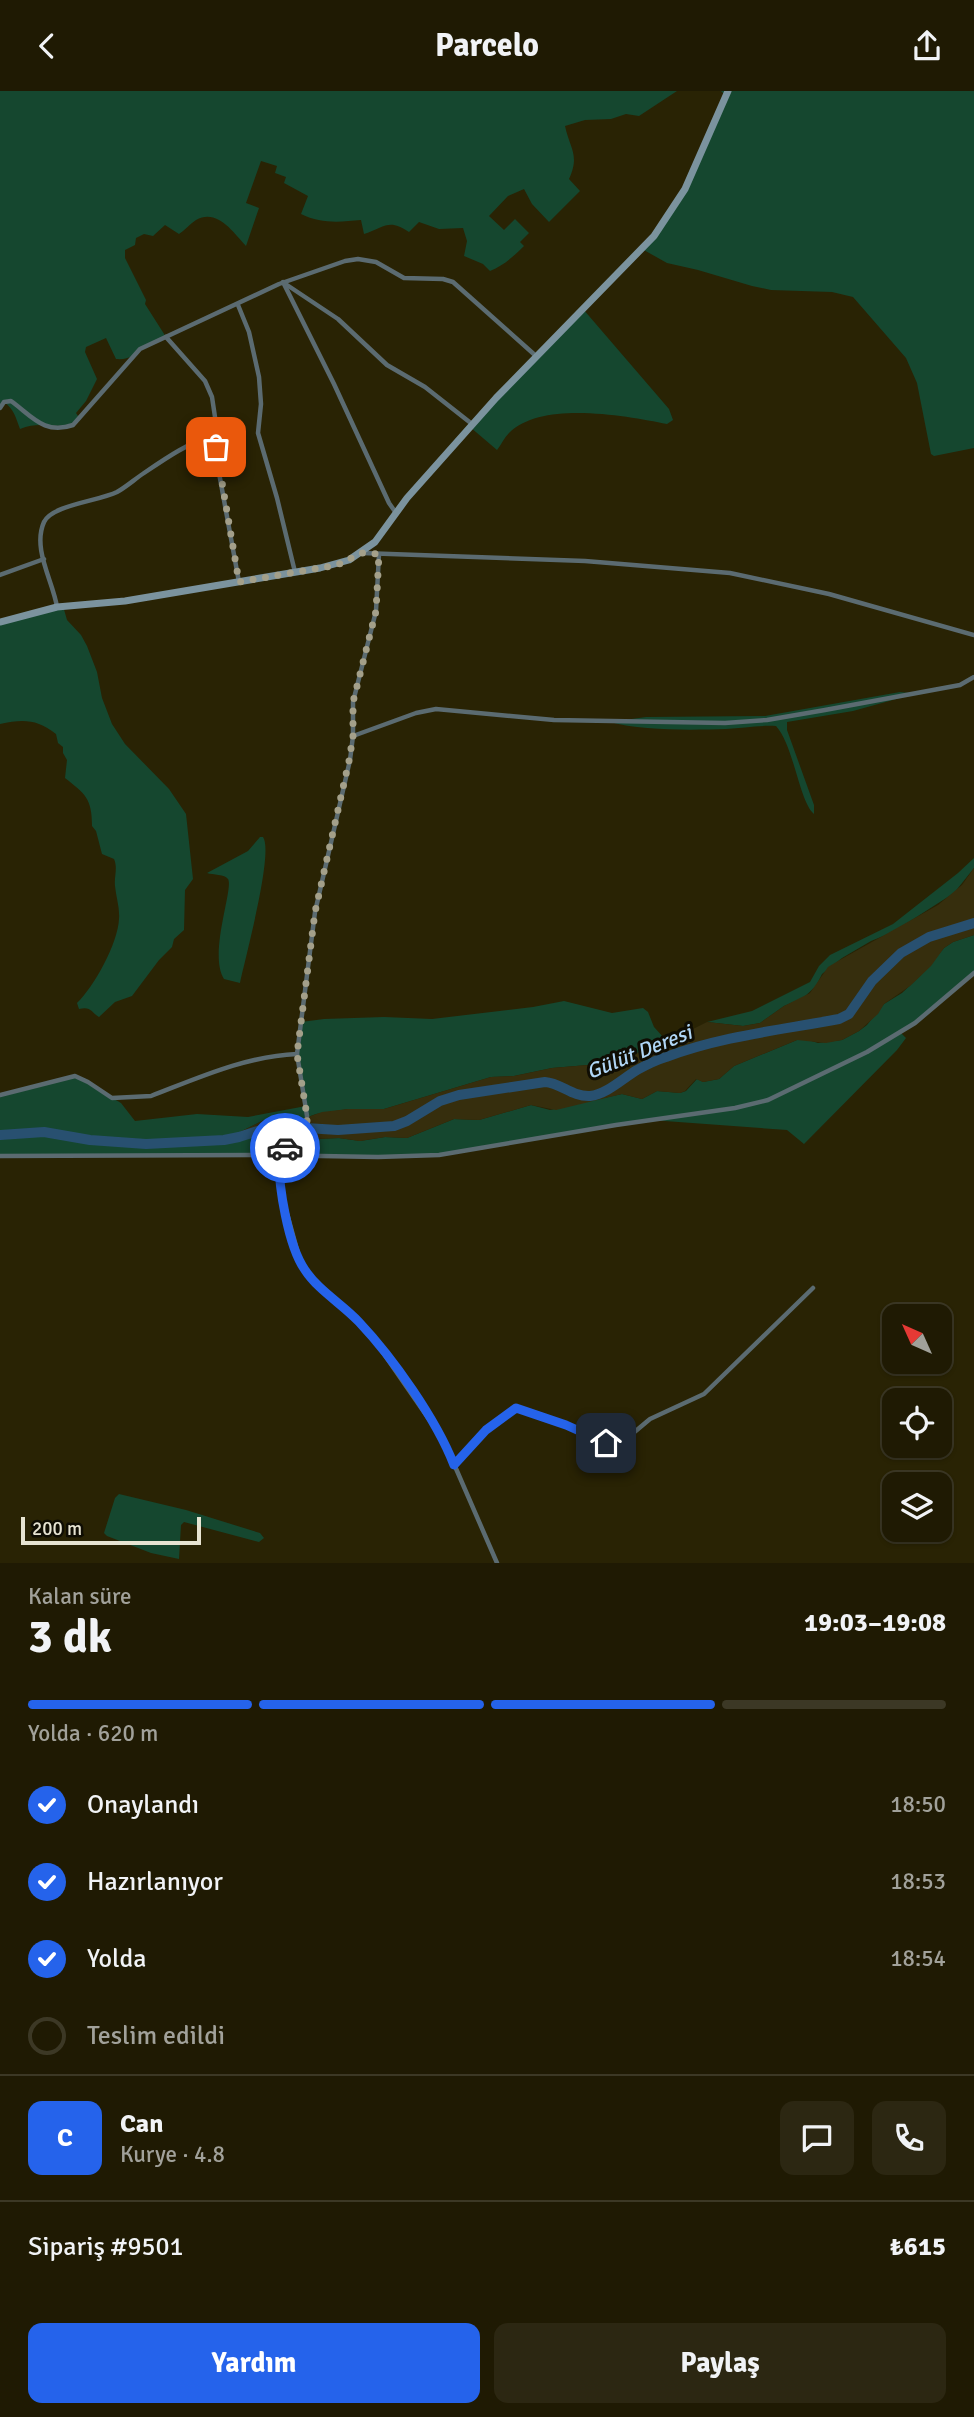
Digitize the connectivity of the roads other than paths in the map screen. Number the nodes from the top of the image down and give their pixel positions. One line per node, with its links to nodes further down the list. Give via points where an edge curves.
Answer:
1 (728, 91): 5 (street, via 685,189 663,226)
2 (283, 282): 3 (street); 5 (street, via 358,259 376,262 404,278 443,279 453,282); 7 (street, via 338,319 387,365); 9 (street)
3 (238, 305): 4 (street); 13 (street, via 258,377 258,433)
4 (166, 337): 6 (street, via 135,353 74,425 44,426 10,401); 8 (street, via 209,389)
5 (536, 356): 7 (street)
6 (0, 408)
7 (473, 424): 9 (street)
8 (215, 435): 12 (street, via 178,450 118,492 51,513 42,528); 15 (street)
9 (396, 513): 10 (street)
10 (362, 553): 11 (street); 13 (street, via 337,565)
11 (379, 554): 18 (street, via 585,561 730,573 829,594); 20 (street, via 376,611 353,702)
12 (44, 559): 14 (street); 16 (street)
13 (295, 573): 15 (street)
14 (0, 575)
15 (239, 582): 16 (street)
16 (57, 607): 17 (street)
17 (0, 622)
18 (974, 635)
19 (974, 677): 20 (street, via 960,685 767,720 554,720 436,709)
20 (353, 736): 22 (street, via 315,912)
21 (974, 973): 24 (street, via 893,1037 768,1100 439,1155)
22 (297, 1054): 23 (street, via 247,1062 151,1096 112,1098 75,1076); 24 (street, via 307,1135 302,1144)
23 (0, 1095)
24 (279, 1155): 25 (street); 27 (street, via 283,1204 301,1264 377,1344 435,1424)
25 (0, 1156)
26 (813, 1288): 27 (street, via 704,1394 650,1419 619,1445 516,1408 486,1430)
27 (454, 1465): 28 (street)
28 (497, 1563)

